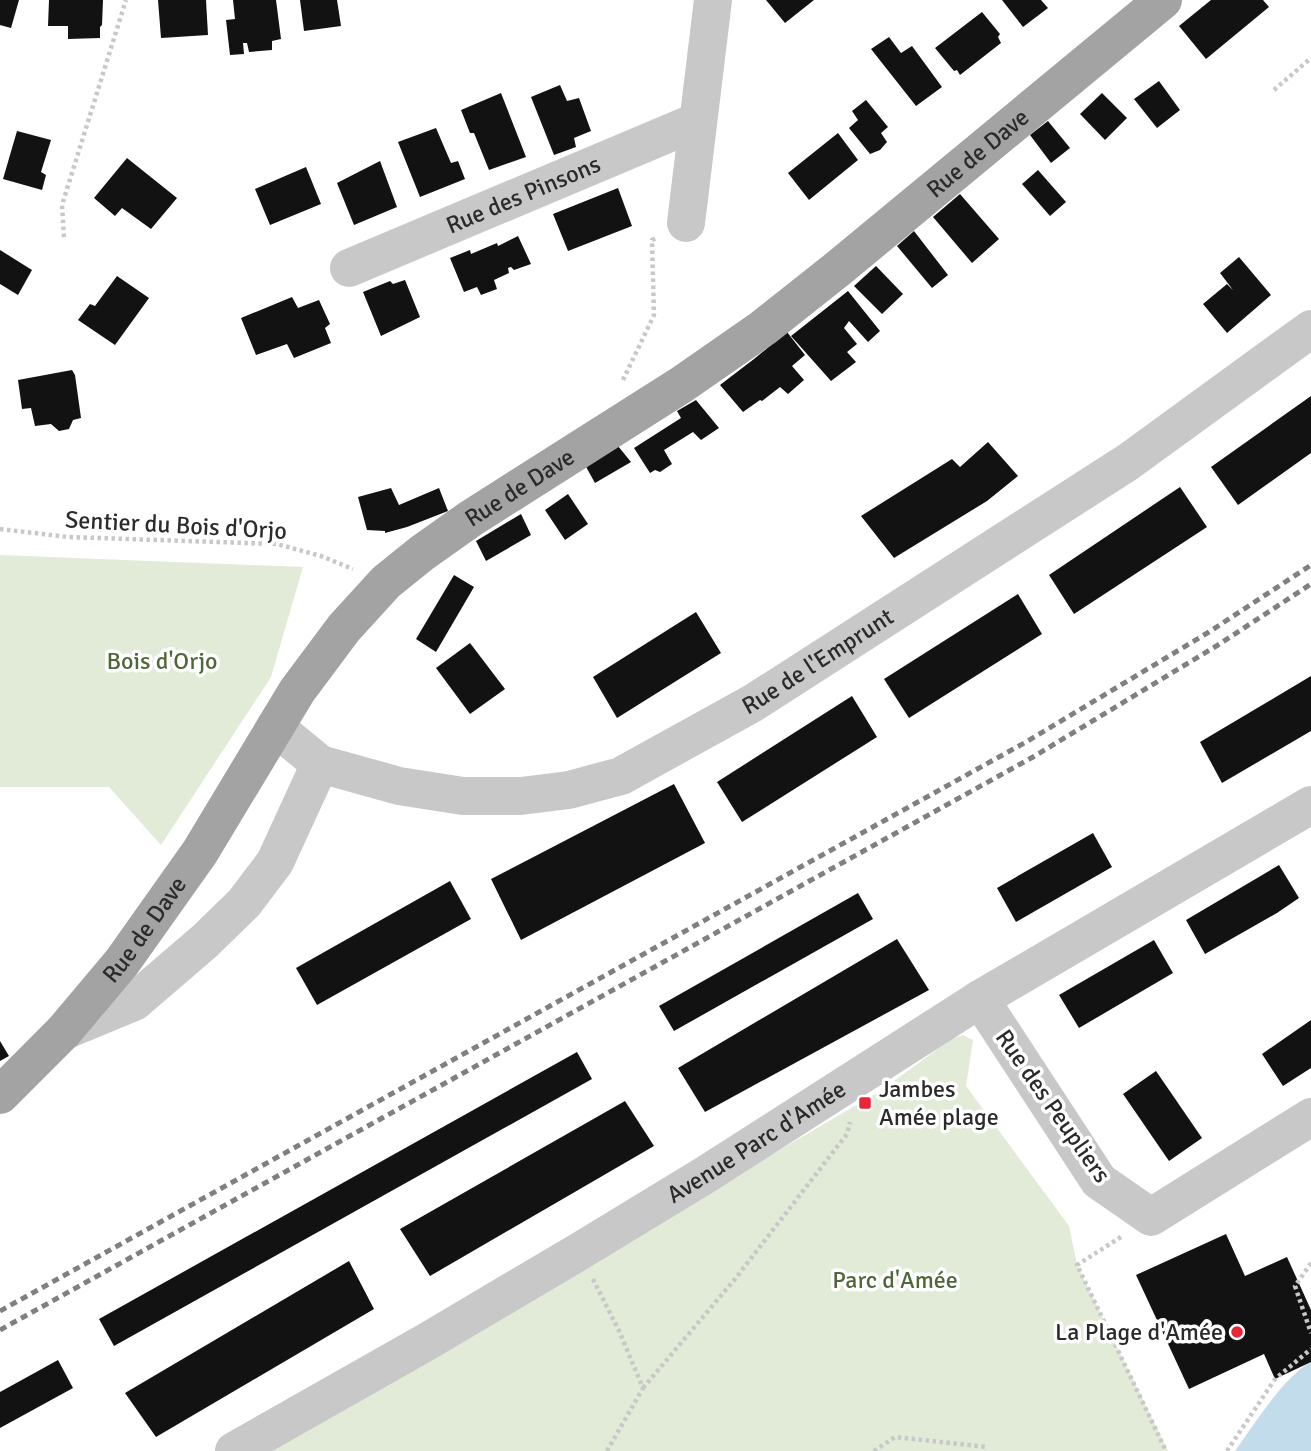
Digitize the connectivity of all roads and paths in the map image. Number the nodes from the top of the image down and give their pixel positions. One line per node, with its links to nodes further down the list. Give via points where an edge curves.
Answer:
1 (126, 0): 8 (path, via 62,205)
2 (713, 0): 6 (street)
3 (1163, 0): 13 (main road, Rue de Dave, via 762,328 470,519)
4 (1311, 58): 5 (path)
5 (1275, 90)
6 (698, 121): 7 (street); 9 (street, Rue des Pinsons)
7 (686, 223): 11 (path, via 652,240 654,315)
8 (64, 237)
9 (349, 268)
10 (1311, 329): 15 (street, Rue de l'Emprunt, via 1128,462 753,703 621,776 522,796 463,796 399,786)
11 (622, 384)
12 (0, 529): 13 (path, Sentier du Bois d'Orjo, via 68,537 278,544)
13 (386, 582): 14 (main road, Rue de Dave, via 344,628)
14 (275, 727): 15 (street, Rue de l'Emprunt); 18 (main road, Rue de Dave, via 200,852 122,962)
15 (320, 764): 18 (street, via 275,862 244,903 134,1002)
16 (1311, 805): 17 (street, Avenue Parc d'Amée)
17 (980, 999): 19 (street, Avenue Parc d'Amée); 22 (street, Rue des Peupliers, via 1099,1181)
18 (64, 1031): 20 (main road, Rue de Dave)
19 (859, 1076): 23 (street, Avenue Parc d'Amée); 27 (path, via 847,1134)
20 (0, 1095)
21 (1311, 1117): 22 (street)
22 (1151, 1217): 32 (path, via 1077,1265)
23 (580, 1251): 27 (path); 29 (street, Avenue Parc d'Amée)
24 (1311, 1263): 25 (path, via 1295,1286)
25 (1311, 1333)
26 (1311, 1349): 33 (path, via 1275,1379)
27 (643, 1388): 30 (path)
28 (987, 1447): 31 (path, via 895,1437)
29 (234, 1451)
30 (607, 1451)
31 (874, 1451)
32 (1166, 1451)
33 (1227, 1451)

